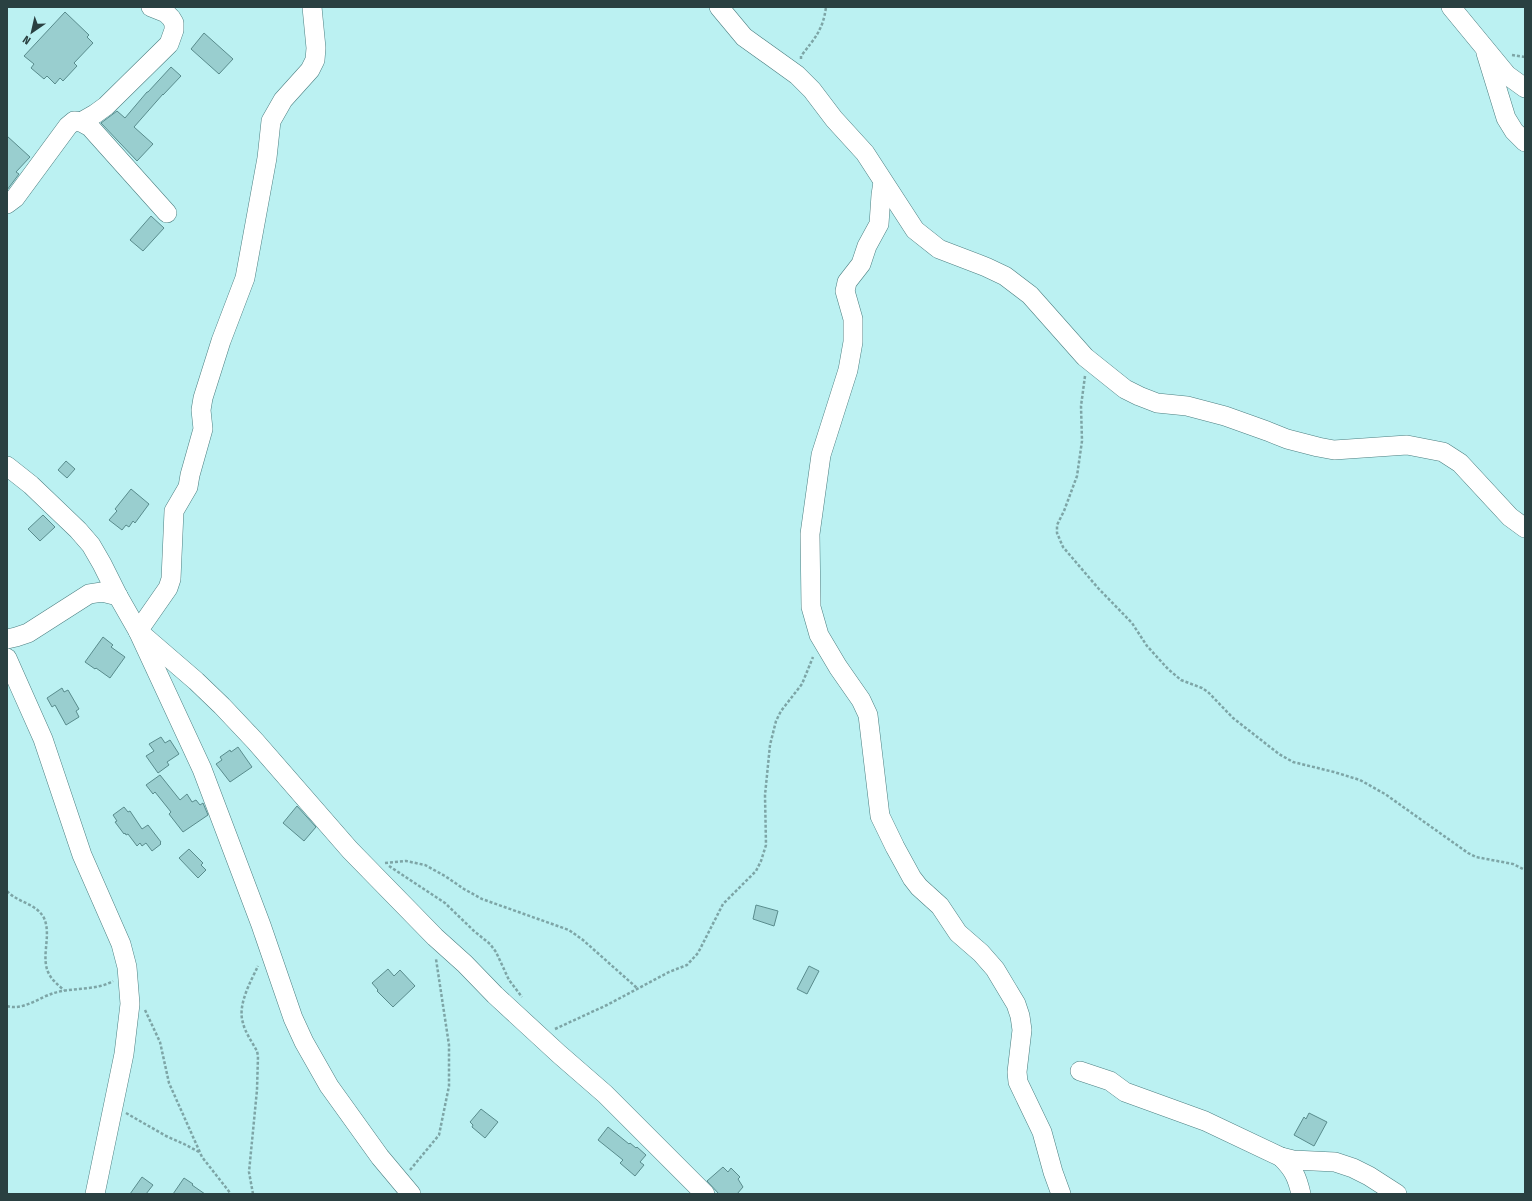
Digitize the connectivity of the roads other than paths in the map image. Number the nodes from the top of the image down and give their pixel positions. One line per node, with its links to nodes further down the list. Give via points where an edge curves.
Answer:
1 (151, 7): 7 (street, via 172,18 174,30 169,44 106,106)
2 (312, 7): 15 (street, via 316,48 314,60 310,70 283,100 271,122 245,278 203,398 203,429 188,487 174,511 171,579 168,588)
3 (718, 7): 9 (street, via 744,37 797,75 812,90 865,153)
4 (1451, 7): 5 (street)
5 (1484, 47): 6 (street, via 1507,75); 8 (street, via 1506,118)
6 (1525, 88)
7 (81, 122): 10 (street, via 74,121 68,126 15,198); 11 (street, via 90,127)
8 (1525, 142)
9 (883, 182): 13 (street, via 915,230 938,249 986,267 1030,295 1087,358 1125,389 1157,402 1187,406 1225,416 1287,439 1334,450 1407,445 1443,452 1460,463 1510,517); 23 (street, via 879,224 861,264 847,282 845,291 853,319 853,342 848,370 821,455 810,534 810,607 819,635 868,715 880,816 899,853 912,878 940,906 958,933 995,969 1016,1004 1022,1030 1018,1082 1042,1132)
10 (7, 204)
11 (167, 214)
12 (7, 466): 14 (street, via 31,485 84,537 102,564)
13 (1525, 528)
14 (118, 596): 15 (street); 16 (street, via 102,592 89,594 28,633)
15 (138, 631): 20 (street, via 202,769 293,1018 329,1086); 22 (street, via 222,706 350,850 435,937 605,1094)
16 (7, 639)
17 (7, 658): 21 (street, via 43,739 82,855 121,944 127,966 130,992 124,1054)
18 (1080, 1071): 19 (street, via 1110,1081 1125,1092 1205,1121)
19 (1281, 1157): 24 (street, via 1293,1170); 25 (street, via 1335,1162 1364,1173)
20 (405, 1188)
21 (95, 1194)
22 (704, 1194)
23 (1061, 1194)
24 (1301, 1194)
25 (1397, 1194)

